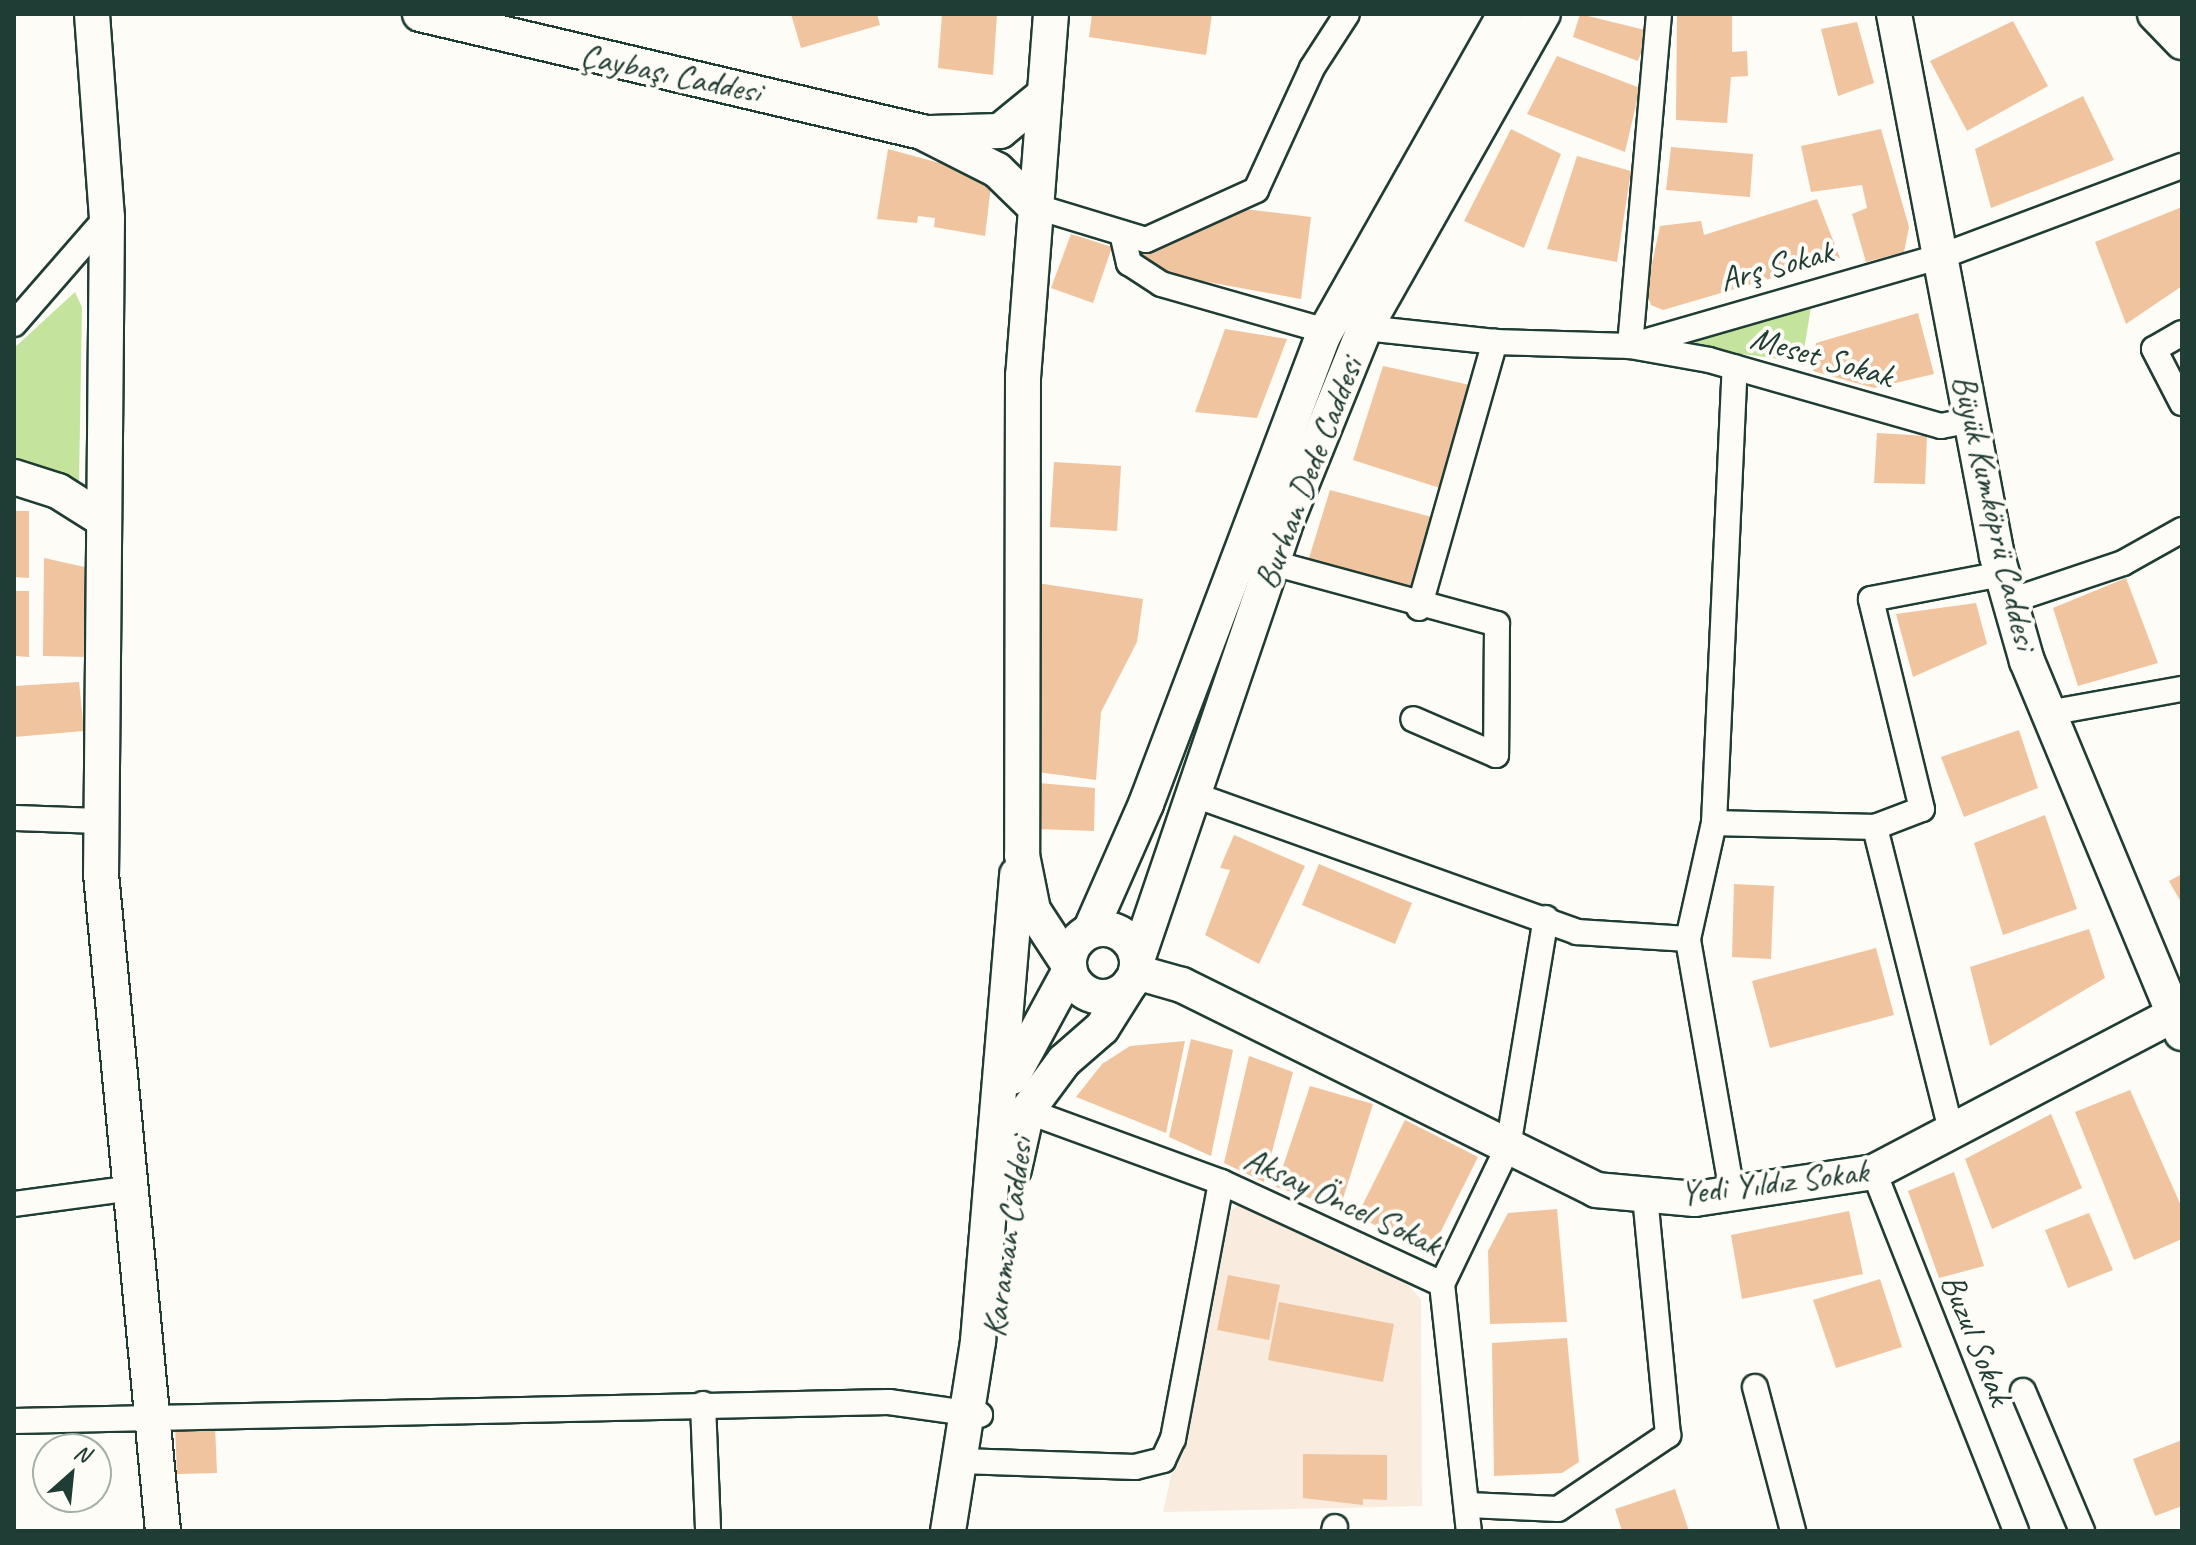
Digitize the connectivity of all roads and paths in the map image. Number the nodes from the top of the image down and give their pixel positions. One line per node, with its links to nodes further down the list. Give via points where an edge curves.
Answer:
1 (92, 14): 15 (street)
2 (420, 14): 12 (street, Çaybaşı Caddesi)
3 (1051, 14): 11 (street)
4 (1347, 14): 16 (street, via 1312,68 1256,190 1146,240)
5 (1505, 14): 20 (street, Burhan Dede Caddesi)
6 (1543, 14): 19 (street, Burhan Dede Caddesi)
7 (1659, 14): 23 (street)
8 (1894, 14): 17 (street, Büyük Kumköprü Caddesi)
9 (2155, 14): 10 (street)
10 (2182, 42)
11 (1044, 95): 12 (street, via 1000,131); 14 (street)
12 (922, 132): 14 (street, via 997,170)
13 (2182, 166): 17 (street, Arş Sokak)
14 (1034, 206): 16 (street); 41 (street, via 1023,375)
15 (107, 217): 18 (street); 28 (street)
16 (1122, 233): 20 (street, via 1129,263 1161,284)
17 (1942, 256): 23 (street, Arş Sokak); 26 (street, Büyük Kumköprü Caddesi)
18 (14, 324)
19 (1365, 328): 22 (street); 30 (street, Burhan Dede Caddesi)
20 (1326, 331): 43 (street, Burhan Dede Caddesi, via 1146,804)
21 (2182, 333): 25 (street, via 2154,349)
22 (1495, 342): 23 (street); 32 (street)
23 (1641, 349): 24 (street, Meset Sokak)
24 (1735, 367): 26 (street, Meset Sokak, via 1941,426); 39 (street)
25 (2182, 403)
26 (1972, 420): 31 (street, Büyük Kumköprü Caddesi)
27 (14, 477): 28 (street, via 58,491)
28 (104, 520): 38 (street)
29 (2182, 530): 31 (street, via 2123,563)
30 (1273, 563): 32 (street); 36 (street, Burhan Dede Caddesi)
31 (2006, 588): 34 (street, Büyük Kumköprü Caddesi); 40 (street, via 1871,599 1922,809)
32 (1419, 608): 35 (street, via 1497,624 1496,755)
33 (2182, 689): 34 (street)
34 (2048, 713): 47 (street, Büyük Kumköprü Caddesi)
35 (1413, 719)
36 (1192, 794): 42 (street); 46 (street, Burhan Dede Caddesi)
37 (14, 818): 38 (street)
38 (101, 821): 53 (street)
39 (1714, 823): 40 (street); 44 (street)
40 (1875, 827): 49 (street)
41 (1022, 855): 45 (street, via 1033,910); 48 (street, Karaman Caddesi)
42 (1546, 918): 44 (street, via 1577,932); 50 (street)
43 (1090, 931): 45 (street, via 1074,943); 46 (street, via 1119,933)
44 (1688, 939): 54 (street)
45 (1069, 969): 46 (street, via 1081,990 1102,997); 48 (street, Karaman Caddesi)
46 (1135, 971): 48 (street, Karaman Caddesi, via 1102,1028); 50 (street, Yedi Yıldız Sokak, via 1182,985)
47 (2179, 1019): 49 (street, Yedi Yıldız Sokak)
48 (1014, 1108): 52 (street, Aksay Öncel Sokak); 61 (street, Karaman Caddesi)
49 (1952, 1134): 51 (street, Yedi Yıldız Sokak)
50 (1508, 1147): 55 (street, Yedi Yıldız Sokak, via 1596,1190); 57 (street)
51 (1874, 1172): 54 (street, Yedi Yıldız Sokak); 72 (street, Buzul Sokak)
52 (1221, 1182): 57 (street, Aksay Öncel Sokak); 64 (street, via 1173,1439 1163,1460 1135,1467)
53 (133, 1188): 56 (street); 62 (street)
54 (1732, 1192): 55 (street, Yedi Yıldız Sokak)
55 (1645, 1194): 65 (street, via 1668,1435 1558,1509)
56 (14, 1204)
57 (1442, 1284): 65 (street, Aksay Öncel Sokak)
58 (1755, 1387): 71 (street)
59 (2023, 1391): 73 (street)
60 (703, 1404): 61 (street, via 889,1402); 62 (street); 67 (street)
61 (975, 1415): 64 (street, Karaman Caddesi)
62 (152, 1418): 63 (street); 66 (street)
63 (14, 1421)
64 (969, 1462): 68 (street, Karaman Caddesi); 69 (street, Karaman Caddesi)
65 (1468, 1505): 70 (street, Aksay Öncel Sokak)
66 (163, 1531)
67 (708, 1531)
68 (948, 1531)
69 (970, 1531)
70 (1469, 1531)
71 (1793, 1531)
72 (2016, 1531)
73 (2082, 1531)

